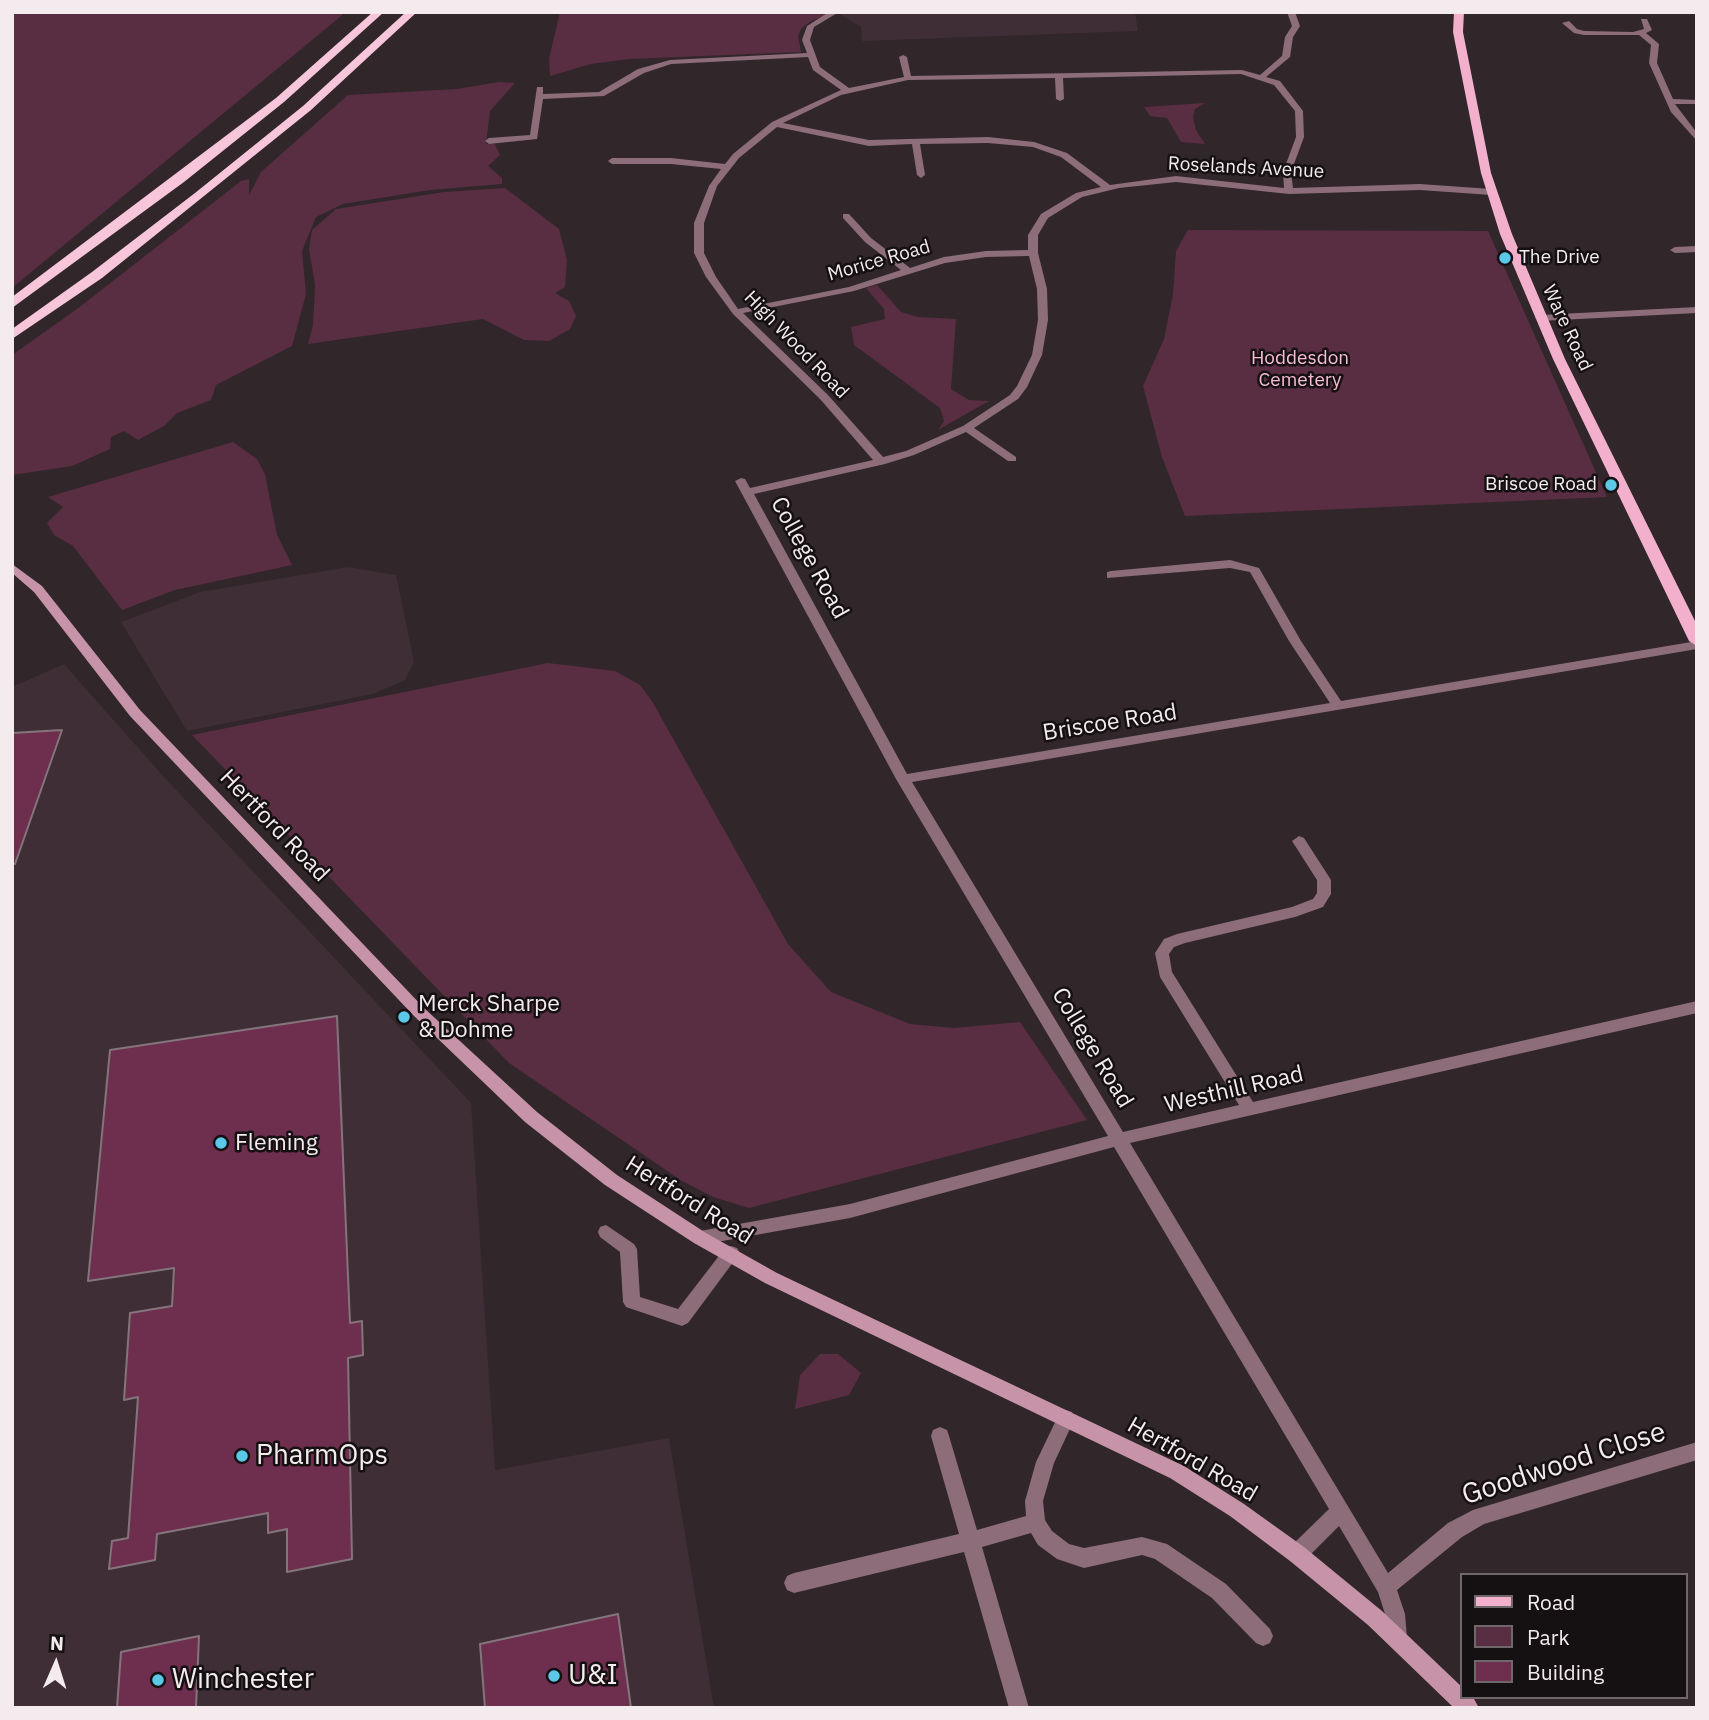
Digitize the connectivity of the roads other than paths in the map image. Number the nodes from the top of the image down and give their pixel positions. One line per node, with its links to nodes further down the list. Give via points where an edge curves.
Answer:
1 (379, 12): 33 (highway, via 190,171)
2 (412, 12): 37 (highway, via 307,108 190,203)
3 (835, 12): 9 (street, via 807,31)
4 (1291, 12): 12 (street, via 1296,26 1286,57)
5 (1459, 12): 27 (main road, Ware Road, via 1461,46)
6 (1644, 20): 8 (street, via 1648,28)
7 (1566, 23): 8 (street, via 1584,33)
8 (1642, 33): 16 (street, via 1655,44 1653,63)
9 (810, 55): 14 (street, via 819,71); 20 (street, via 670,62 641,71 601,93 540,92 534,137)
10 (903, 57): 13 (street)
11 (1059, 75): 12 (street, High Wood Road, via 1223,71); 13 (street, High Wood Road); 15 (street)
12 (1263, 76): 26 (street, via 1283,87 1301,119 1300,137 1287,172)
13 (908, 78): 14 (street, High Wood Road)
14 (846, 90): 18 (street, High Wood Road)
15 (1060, 99)
16 (1670, 101): 17 (street); 19 (street, via 1681,123)
17 (1697, 102)
18 (775, 124): 21 (street, via 858,142); 23 (street, High Wood Road)
19 (1697, 139)
20 (489, 141)
21 (916, 144): 24 (street); 25 (street, via 988,140 1034,145 1064,155)
22 (612, 161): 23 (street)
23 (726, 167): 35 (street, High Wood Road, via 705,202 697,238 706,269)
24 (921, 175)
25 (1107, 187): 26 (street, Roselands Avenue, via 1190,179); 31 (street, Roselands Avenue, via 1071,199 1044,216 1033,235)
26 (1289, 191): 27 (street, Roselands Avenue, via 1420,187)
27 (1491, 192): 36 (main road, Ware Road)
28 (846, 216): 32 (street)
29 (1697, 249): 30 (street)
30 (1675, 250)
31 (1033, 253): 32 (street, Morice Road, via 965,256); 38 (street, Roselands Avenue, via 1043,304 1037,355 1014,397)
32 (907, 270): 35 (street, Morice Road, via 851,289)
33 (12, 304)
34 (1697, 310): 36 (street)
35 (736, 312): 40 (street, High Wood Road, via 824,397)
36 (1540, 318): 44 (main road, Ware Road)
37 (12, 335)
38 (967, 428): 39 (street); 40 (street, Roselands Avenue)
39 (1012, 459)
40 (881, 462): 41 (street, Roselands Avenue)
41 (744, 487): 46 (street, College Road)
42 (12, 567): 52 (main road, Hertford Road, via 38,589 135,713 485,1076 611,1180)
43 (1111, 575): 45 (street, via 1230,564 1255,570)
44 (1697, 643): 45 (street, Briscoe Road)
45 (1339, 707): 46 (street, Briscoe Road)
46 (903, 779): 50 (street, College Road)
47 (1299, 841): 49 (street, via 1324,880 1324,894 1318,902 1295,912 1175,940 1162,953 1165,973)
48 (1696, 1009): 49 (street, Westhill Road)
49 (1250, 1110): 50 (street, Westhill Road)
50 (1120, 1139): 52 (street, Westhill Road, via 906,1198); 57 (street, College Road)
51 (606, 1232): 53 (street, via 628,1249 632,1302 682,1318)
52 (700, 1238): 53 (main road, Hertford Road)
53 (731, 1253): 54 (main road, Hertford Road, via 820,1303)
54 (1066, 1418): 58 (street, via 1038,1480); 60 (main road, Hertford Road, via 1177,1472)
55 (940, 1436): 59 (street)
56 (1697, 1451): 62 (street, Goodwood Close, via 1480,1516 1455,1530)
57 (1340, 1511): 60 (street); 62 (street, College Road)
58 (1036, 1522): 59 (street); 63 (street, via 1045,1538 1064,1552 1084,1558 1142,1546 1160,1551 1219,1591)
59 (971, 1541): 61 (street); 65 (street)
60 (1297, 1554): 64 (main road, Hertford Road)
61 (794, 1583)
62 (1386, 1587): 64 (street, College Road)
63 (1263, 1636)
64 (1397, 1638): 66 (main road, Hertford Road)
65 (1019, 1708)
66 (1469, 1708)

